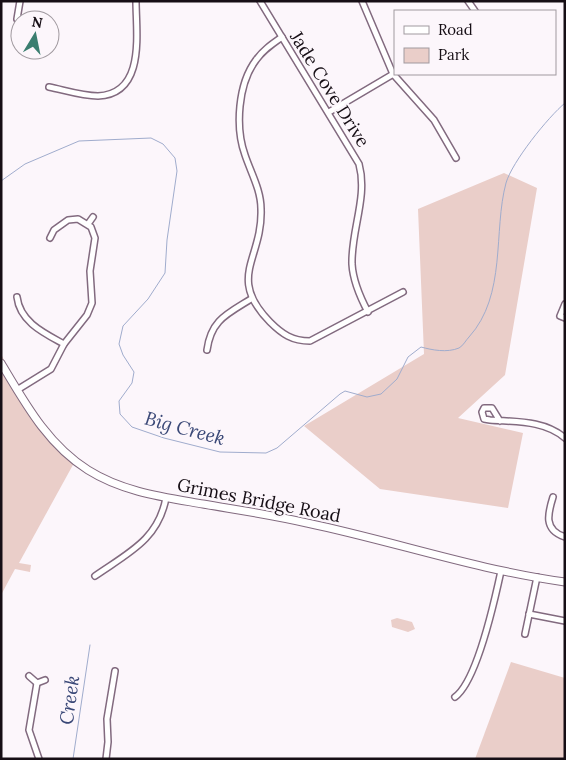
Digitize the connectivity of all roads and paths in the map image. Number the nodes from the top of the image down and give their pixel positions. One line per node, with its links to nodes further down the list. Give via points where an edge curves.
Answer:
1 (136, 1): 7 (street, via 135,66 125,83 111,93 99,96)
2 (260, 1): 4 (street, Jade Cove Drive)
3 (362, 1): 5 (street)
4 (282, 37): 8 (street, Jade Cove Drive); 15 (street, via 263,51 251,67 240,115 241,144 257,186 261,208 260,231 248,276)
5 (394, 74): 8 (street)
6 (395, 75): 9 (street, via 434,120)
7 (49, 87)
8 (329, 112): 17 (street, Jade Cove Drive, via 355,154 361,172 362,191 352,264 356,288)
9 (456, 158)
10 (93, 217): 11 (street)
11 (88, 224): 12 (street, via 78,219 68,220 54,230); 19 (street, via 94,238 90,271 92,303 87,315)
12 (50, 238)
13 (403, 292): 17 (street)
14 (17, 297): 19 (street, via 30,322)
15 (251, 299): 17 (street, via 280,332 300,341 318,338); 20 (street, via 216,323)
16 (565, 304): 18 (street, via 560,316)
17 (368, 312)
18 (565, 318)
19 (64, 344): 22 (street, via 51,369)
20 (207, 350)
21 (1, 362): 22 (street, Grimes Bridge Road)
22 (17, 390): 26 (street, Grimes Bridge Road, via 45,432 78,463 120,486)
23 (500, 421): 24 (street, via 538,424)
24 (565, 438)
25 (553, 497): 27 (street, via 548,523 554,531)
26 (166, 498): 28 (street, Grimes Bridge Road, via 309,523); 29 (street, via 161,518 149,536)
27 (565, 536)
28 (501, 571): 30 (street, Grimes Bridge Road); 39 (street, via 479,650 464,688)
29 (95, 576)
30 (537, 577): 31 (street, Grimes Bridge Road); 32 (street)
31 (565, 582)
32 (529, 614): 33 (street); 34 (street)
33 (565, 621)
34 (525, 634)
35 (115, 671): 41 (street, via 107,720)
36 (29, 676): 38 (street)
37 (45, 680): 38 (street)
38 (37, 683): 40 (street, via 29,730)
39 (455, 697)
40 (39, 759)
41 (106, 759)

